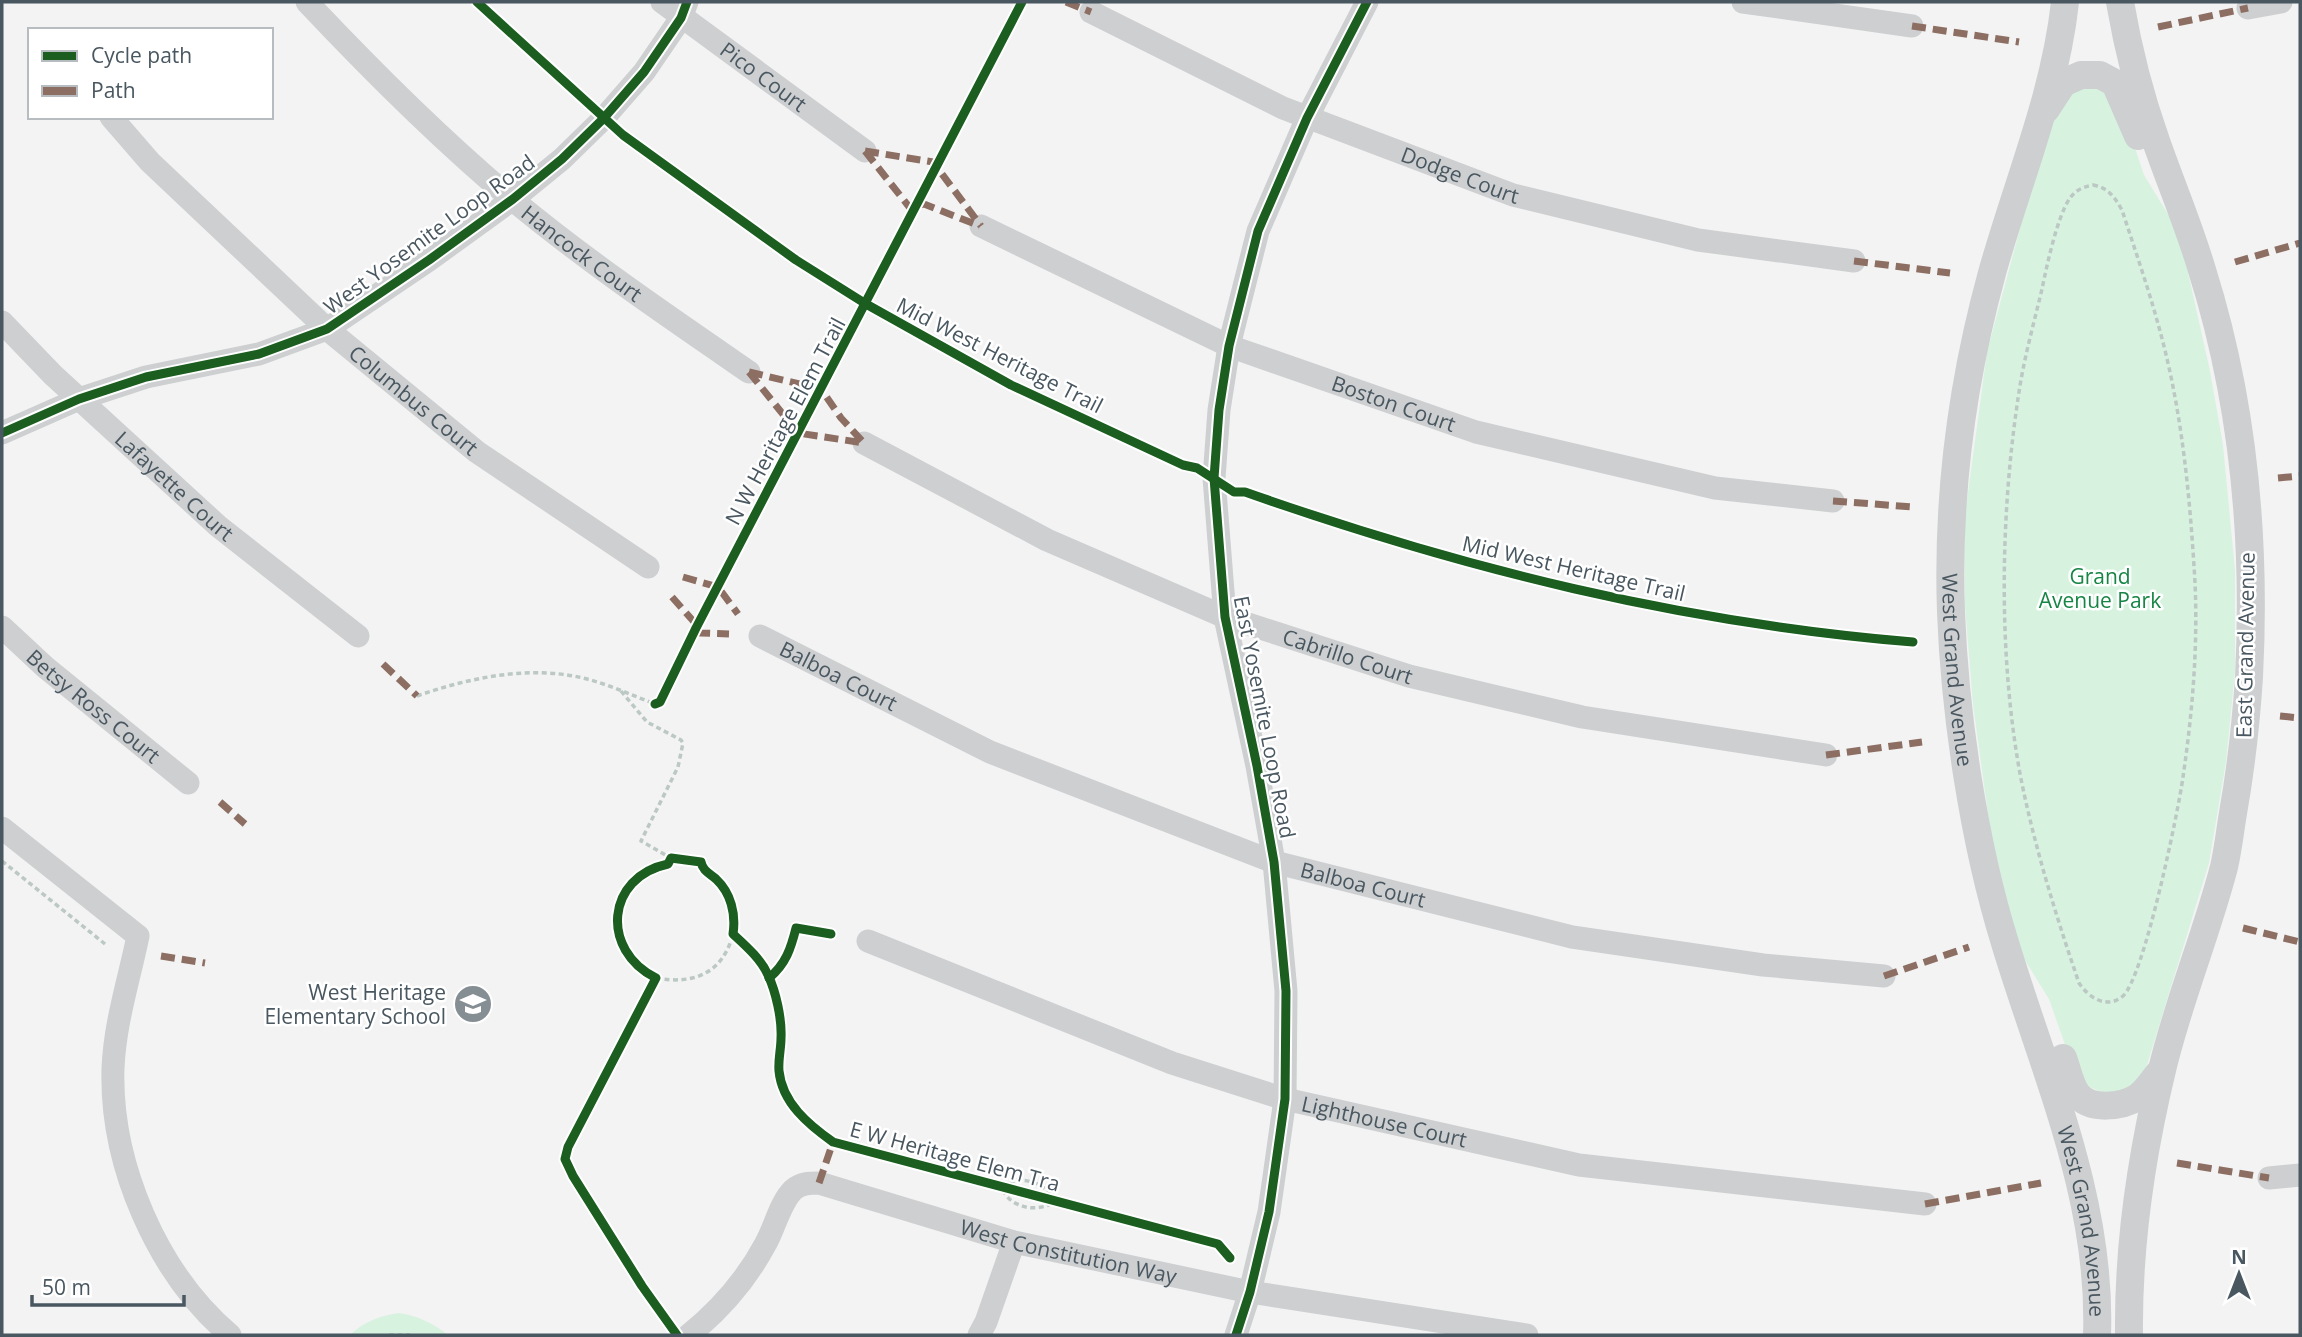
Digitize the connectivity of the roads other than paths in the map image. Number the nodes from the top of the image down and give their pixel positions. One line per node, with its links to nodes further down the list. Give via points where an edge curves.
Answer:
1 (307, 2): 17 (street, Hancock Court, via 367,65)
2 (662, 2): 9 (street, Pico Court)
3 (1367, 2): 13 (street, East Yosemite Loop Road)
4 (1743, 2): 11 (street)
5 (2065, 2): 12 (street, West Grand Avenue)
6 (2120, 2): 16 (street, East Grand Avenue, via 2136,77)
7 (2281, 2): 8 (street)
8 (2248, 8)
9 (684, 10): 15 (street, Pico Court); 17 (street, West Yosemite Loop Road, via 644,72 603,119)
10 (1091, 12): 13 (street, Dodge Court)
11 (1912, 26)
12 (2041, 116): 16 (street, via 2071,78 2108,78 2115,83 2143,147); 39 (street, West Grand Avenue, via 1977,328 1960,439 1951,578 1965,757 1986,875)
13 (1307, 118): 19 (street, Dodge Court, via 1513,195 1698,240); 22 (street, East Yosemite Loop Road, via 1258,231)
14 (113, 119): 21 (street, Columbus Court, via 150,162)
15 (865, 151)
16 (2168, 173): 40 (street, East Grand Avenue, via 2203,272 2235,415 2246,503 2251,612 2243,745 2224,865)
17 (513, 199): 21 (street, West Yosemite Loop Road); 23 (street, Hancock Court, via 626,287)
18 (981, 226): 22 (street, Boston Court)
19 (1854, 261)
20 (2, 322): 24 (street, Lafayette Court)
21 (327, 328): 24 (street, West Yosemite Loop Road, via 258,354 146,377); 28 (street, Columbus Court, via 477,452)
22 (1229, 346): 27 (street, Boston Court, via 1476,432 1715,488); 29 (street, East Yosemite Loop Road, via 1214,478)
23 (749, 372)
24 (79, 399): 25 (street, West Yosemite Loop Road); 31 (street, Lafayette Court, via 218,526)
25 (2, 433)
26 (864, 443): 29 (street, Cabrillo Court, via 1047,540)
27 (1833, 501)
28 (648, 567)
29 (1226, 617): 33 (street, Cabrillo Court, via 1409,676 1582,717); 36 (street, East Yosemite Loop Road)
30 (2, 627): 34 (street, Betsy Ross Court)
31 (358, 636)
32 (760, 636): 36 (street, Balboa Court, via 990,752)
33 (1826, 755)
34 (188, 782)
35 (2, 828): 47 (street, via 138,936 117,1025 113,1068 121,1148 147,1223 180,1281)
36 (1274, 862): 38 (street, Balboa Court, via 1572,937 1762,965); 41 (street, East Yosemite Loop Road, via 1286,991)
37 (867, 941): 41 (street, Lighthouse Court, via 1172,1063)
38 (1884, 976)
39 (2030, 1015): 40 (street, via 2057,1042 2076,1093 2091,1103 2129,1102 2141,1095); 52 (street, West Grand Avenue, via 2077,1169 2093,1265)
40 (2162, 1069): 53 (street, East Grand Avenue, via 2139,1185)
41 (1285, 1099): 44 (street, Lighthouse Court, via 1579,1165); 46 (street, East Yosemite Loop Road, via 1269,1213)
42 (2300, 1175): 43 (street)
43 (2269, 1178)
44 (1925, 1204)
45 (1014, 1242): 46 (street, West Constitution Way); 48 (street, West Constitution Way, via 819,1183 802,1185 786,1200 754,1264 734,1292); 49 (street)
46 (1251, 1292): 50 (street, East Yosemite Loop Road); 51 (street, West Constitution Way)
47 (230, 1335)
48 (689, 1335)
49 (979, 1335)
50 (1236, 1335)
51 (1527, 1335)
52 (2097, 1335)
53 (2129, 1335)

